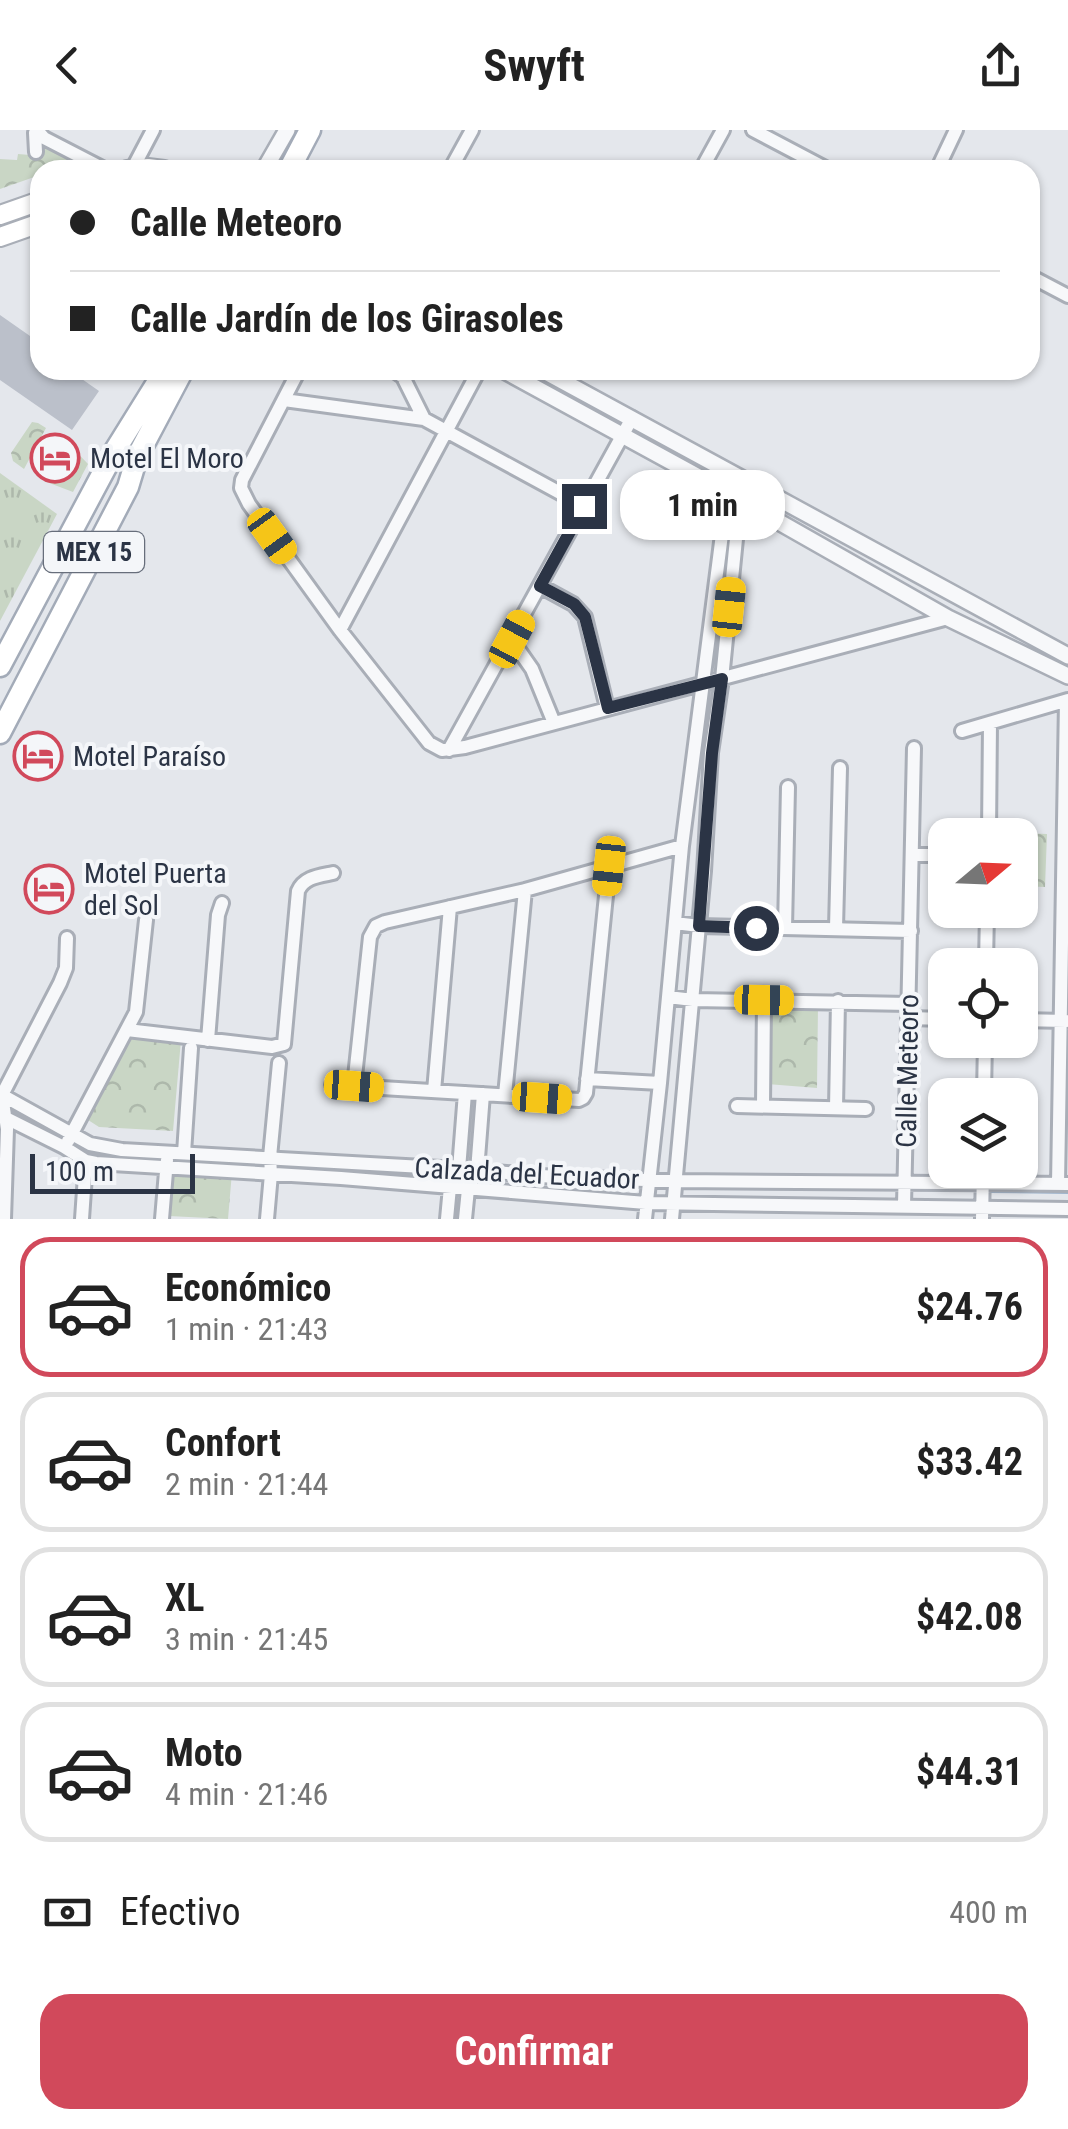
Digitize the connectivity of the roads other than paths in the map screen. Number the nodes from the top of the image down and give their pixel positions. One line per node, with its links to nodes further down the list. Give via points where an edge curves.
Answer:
1 (38, 130): 10 (street); 11 (street)
2 (153, 130): 12 (street)
3 (287, 130): 13 (street)
4 (296, 130): 14 (main road)
5 (314, 130): 15 (main road)
6 (472, 130): 16 (street)
7 (723, 130): 17 (street)
8 (753, 130): 18 (street)
9 (956, 130): 19 (street)
10 (36, 152)
11 (87, 160)
12 (135, 160)
13 (270, 160)
14 (282, 160)
15 (298, 160)
16 (456, 160)
17 (706, 160)
18 (810, 160)
19 (942, 160)
20 (30, 204): 21 (main road)
21 (0, 215)
22 (30, 226): 23 (main road)
23 (0, 237)
24 (1040, 281): 25 (street)
25 (1068, 296)
26 (155, 380): 46 (main road, MEX 15)
27 (179, 380): 55 (main road, MEX 15)
28 (295, 380): 33 (street)
29 (404, 380): 35 (street)
30 (474, 380): 36 (street)
31 (522, 380): 37 (street)
32 (561, 380): 34 (street)
33 (284, 400): 35 (street); 43 (street, via 241,488)
34 (632, 418): 37 (street); 38 (street)
35 (424, 419): 36 (street)
36 (445, 433): 40 (street); 43 (street)
37 (624, 435): 39 (street); 40 (street)
38 (736, 475): 39 (street); 45 (street)
39 (734, 496): 42 (street); 48 (street); 49 (street)
40 (584, 506): 41 (street)
41 (540, 586): 44 (street); 51 (street, via 585,617)
42 (948, 618): 47 (street); 48 (street)
43 (340, 630): 57 (street, via 429,743)
44 (512, 639): 53 (street); 57 (street)
45 (1068, 656)
46 (0, 666)
47 (1068, 676)
48 (722, 679): 49 (street); 71 (street)
49 (704, 682): 51 (street); 61 (street)
50 (1067, 700): 52 (street); 83 (street)
51 (608, 708): 53 (street)
52 (990, 722): 54 (street); 60 (street)
53 (554, 723): 57 (street)
54 (962, 731)
55 (0, 733)
56 (914, 748): 62 (street, Calle Meteoro)
57 (449, 750)
58 (840, 768): 73 (street)
59 (788, 787): 72 (street)
60 (988, 818)
61 (682, 846): 64 (street); 70 (street)
62 (912, 855): 63 (street); 74 (street, Calle Meteoro)
63 (928, 855)
64 (609, 866): 66 (street); 88 (street)
65 (333, 873): 85 (street, via 310,878 298,891 284,1044)
66 (525, 890): 68 (street); 96 (street)
67 (222, 902): 85 (street)
68 (450, 907): 91 (street, via 385,922 372,932); 92 (street)
69 (146, 920): 84 (street, via 138,1004)
70 (675, 924): 71 (street); 76 (street)
71 (699, 926): 72 (street); 77 (street)
72 (785, 928): 73 (street)
73 (836, 928): 74 (street)
74 (911, 931): 80 (street, Calle Meteoro)
75 (67, 938): 94 (street, via 66,968)
76 (668, 997): 77 (street); 89 (street)
77 (693, 1000): 78 (street); 117 (street)
78 (764, 1000): 79 (street); 98 (street)
79 (838, 1002): 80 (street); 99 (street)
80 (909, 1011): 81 (street); 118 (street, Calle Meteoro)
81 (928, 1015)
82 (1038, 1020): 83 (street)
83 (1064, 1021): 120 (street)
84 (127, 1030): 85 (street); 102 (street)
85 (208, 1040)
86 (191, 1048): 105 (street)
87 (279, 1063): 106 (street)
88 (587, 1078): 89 (street); 96 (street, via 586,1094 578,1100)
89 (660, 1084): 115 (street)
90 (332, 1085): 91 (street)
91 (354, 1086): 92 (street)
92 (434, 1092): 93 (street)
93 (465, 1093): 95 (street); 110 (street)
94 (1, 1094): 101 (street); 102 (street, Calzada del Ecuador)
95 (484, 1094): 96 (street); 111 (street)
96 (505, 1095)
97 (737, 1106): 98 (street)
98 (763, 1106): 99 (street)
99 (836, 1108): 100 (street)
100 (866, 1109)
101 (3, 1116): 103 (street, Calzada del Ecuador); 130 (street)
102 (71, 1134): 103 (street); 104 (street, Calzada del Ecuador, via 102,1147)
103 (64, 1147): 107 (street, Calzada del Ecuador)
104 (167, 1152): 105 (street, Calzada del Ecuador); 109 (street)
105 (184, 1153): 106 (street, Calzada del Ecuador)
106 (270, 1157): 108 (street, Calzada del Ecuador); 112 (street)
107 (86, 1161): 109 (street, Calzada del Ecuador); 131 (street)
108 (342, 1162): 110 (street, Calzada del Ecuador); 113 (street)
109 (166, 1168): 112 (street, Calzada del Ecuador); 132 (street)
110 (459, 1169): 111 (street, Calzada del Ecuador); 121 (street)
111 (477, 1171): 114 (street, Calzada del Ecuador); 123 (street)
112 (271, 1174): 113 (street, Calzada del Ecuador); 133 (street)
113 (341, 1178): 121 (street, Calzada del Ecuador)
114 (554, 1178): 115 (street, Calzada del Ecuador); 124 (street)
115 (649, 1180): 117 (street, Calzada del Ecuador); 125 (street)
116 (928, 1180): 118 (street, Calzada del Ecuador)
117 (676, 1181): 118 (street, Calzada del Ecuador); 126 (street)
118 (904, 1182): 127 (street, Calle Meteoro)
119 (1038, 1182): 120 (street, Calzada del Ecuador)
120 (1063, 1184)
121 (450, 1187): 123 (street, Calzada del Ecuador); 134 (street)
122 (982, 1188): 129 (street)
123 (468, 1189): 124 (street, Calzada del Ecuador); 135 (street)
124 (552, 1196): 125 (street, Calzada del Ecuador)
125 (646, 1203): 126 (street, Calzada del Ecuador); 136 (street)
126 (674, 1204): 127 (street, Calzada del Ecuador); 137 (street)
127 (904, 1206): 129 (street, Calzada del Ecuador)
128 (1068, 1209): 129 (street, Calzada del Ecuador)
129 (982, 1214)
130 (4, 1219)
131 (82, 1219)
132 (162, 1219)
133 (268, 1219)
134 (447, 1219)
135 (464, 1219)
136 (645, 1219)
137 (672, 1219)

